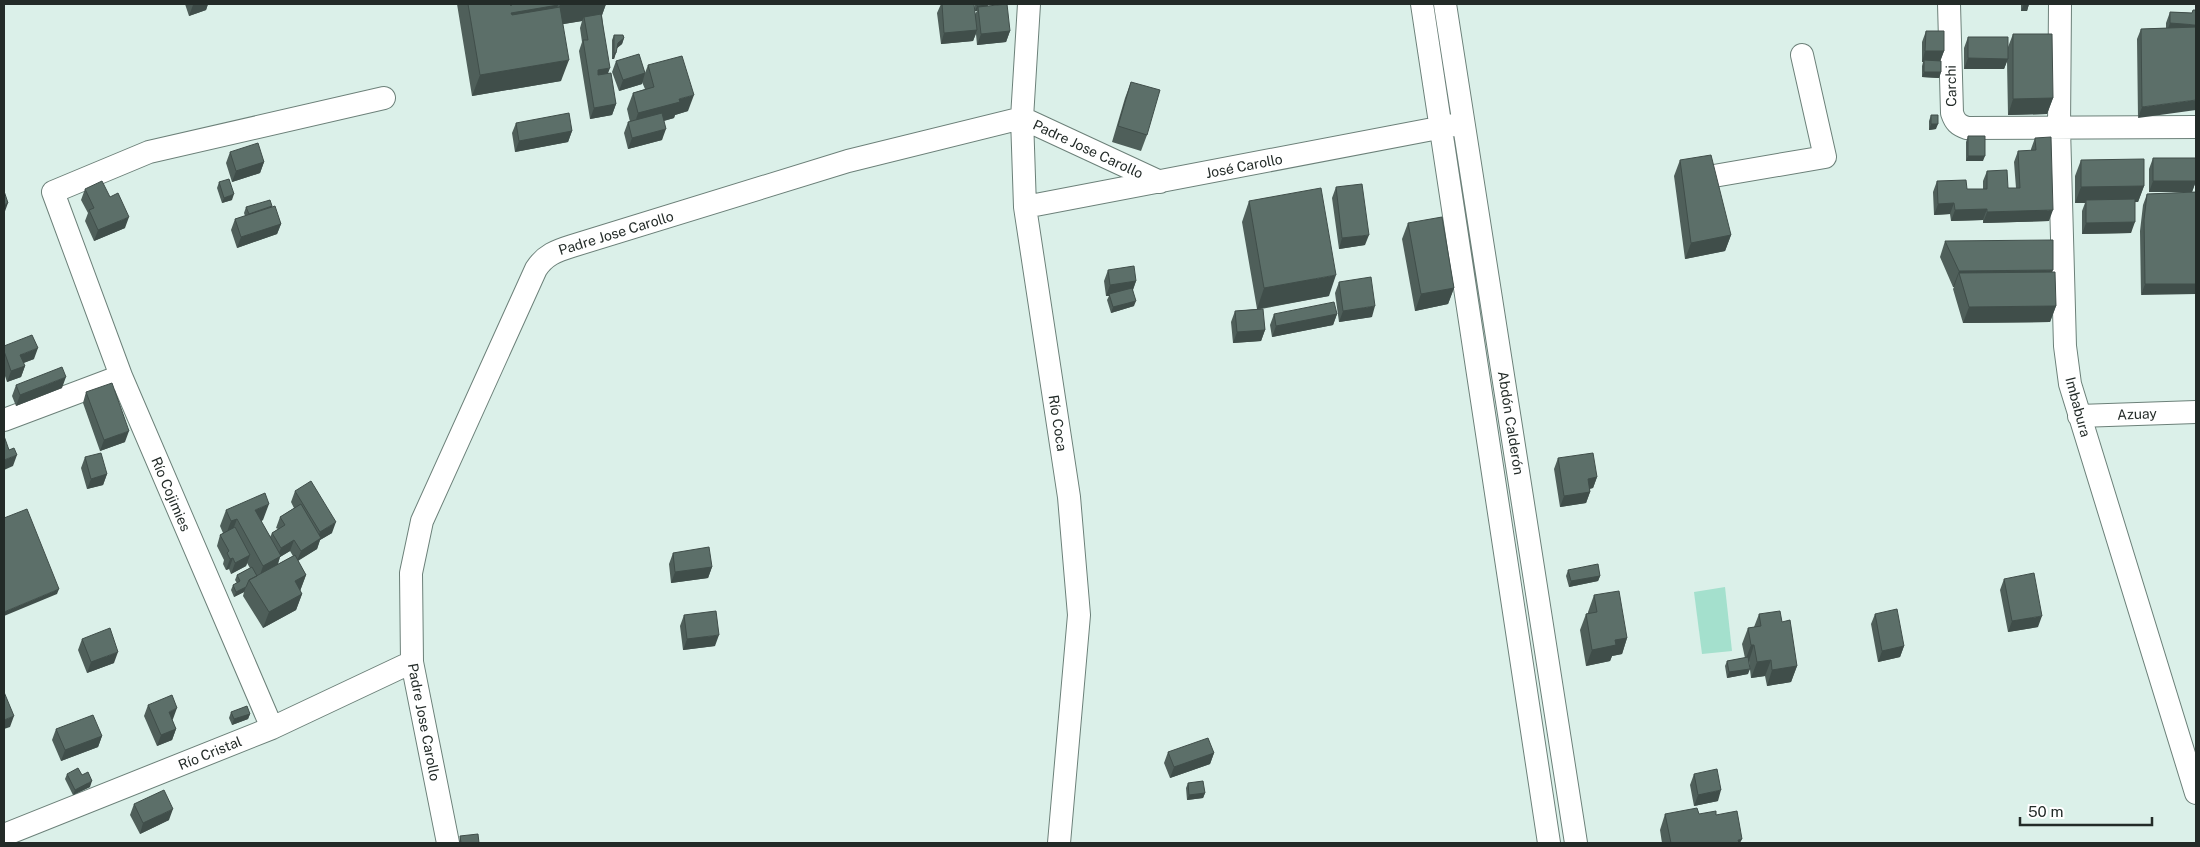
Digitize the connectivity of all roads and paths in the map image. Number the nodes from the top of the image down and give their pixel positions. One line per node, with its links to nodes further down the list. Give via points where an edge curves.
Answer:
1 (1029, 4): 8 (street, Río Coca)
2 (1422, 4): 10 (street, Abdón Calderón)
3 (1445, 4): 9 (street, Abdón Calderón)
4 (1949, 4): 12 (street, Carchi, via 1954,121 1967,128)
5 (2060, 4): 12 (street, Imbabura)
6 (1802, 55): 13 (street, via 1825,157)
7 (384, 98): 16 (street, Río Cojimies, via 149,152 53,192)
8 (1022, 118): 14 (street, Padre Jose Carollo); 15 (street, Río Coca); 20 (street, Padre Jose Carollo, via 848,161 553,252 543,258 422,521 411,573)
9 (1462, 123): 10 (street, José Carollo); 27 (street, Abdón Calderón)
10 (1440, 127): 14 (street, José Carollo); 26 (street, Abdón Calderón)
11 (2196, 127): 12 (street)
12 (2059, 128): 18 (street, Imbabura, via 2065,346 2070,384)
13 (1708, 177)
14 (1160, 182): 15 (street, José Carollo)
15 (1025, 208): 25 (street, Río Coca, via 1069,497 1079,615)
16 (121, 376): 19 (street); 21 (street, Río Cojimies)
17 (2196, 412): 18 (street, Azuay)
18 (2079, 416): 22 (street, Imbabura)
19 (4, 420)
20 (412, 662): 21 (street, Río Cristal); 24 (street, Padre Jose Carollo)
21 (272, 728): 23 (street, Río Cristal)
22 (2196, 793)
23 (4, 835)
24 (448, 843)
25 (1058, 843)
26 (1549, 843)
27 (1576, 843)

